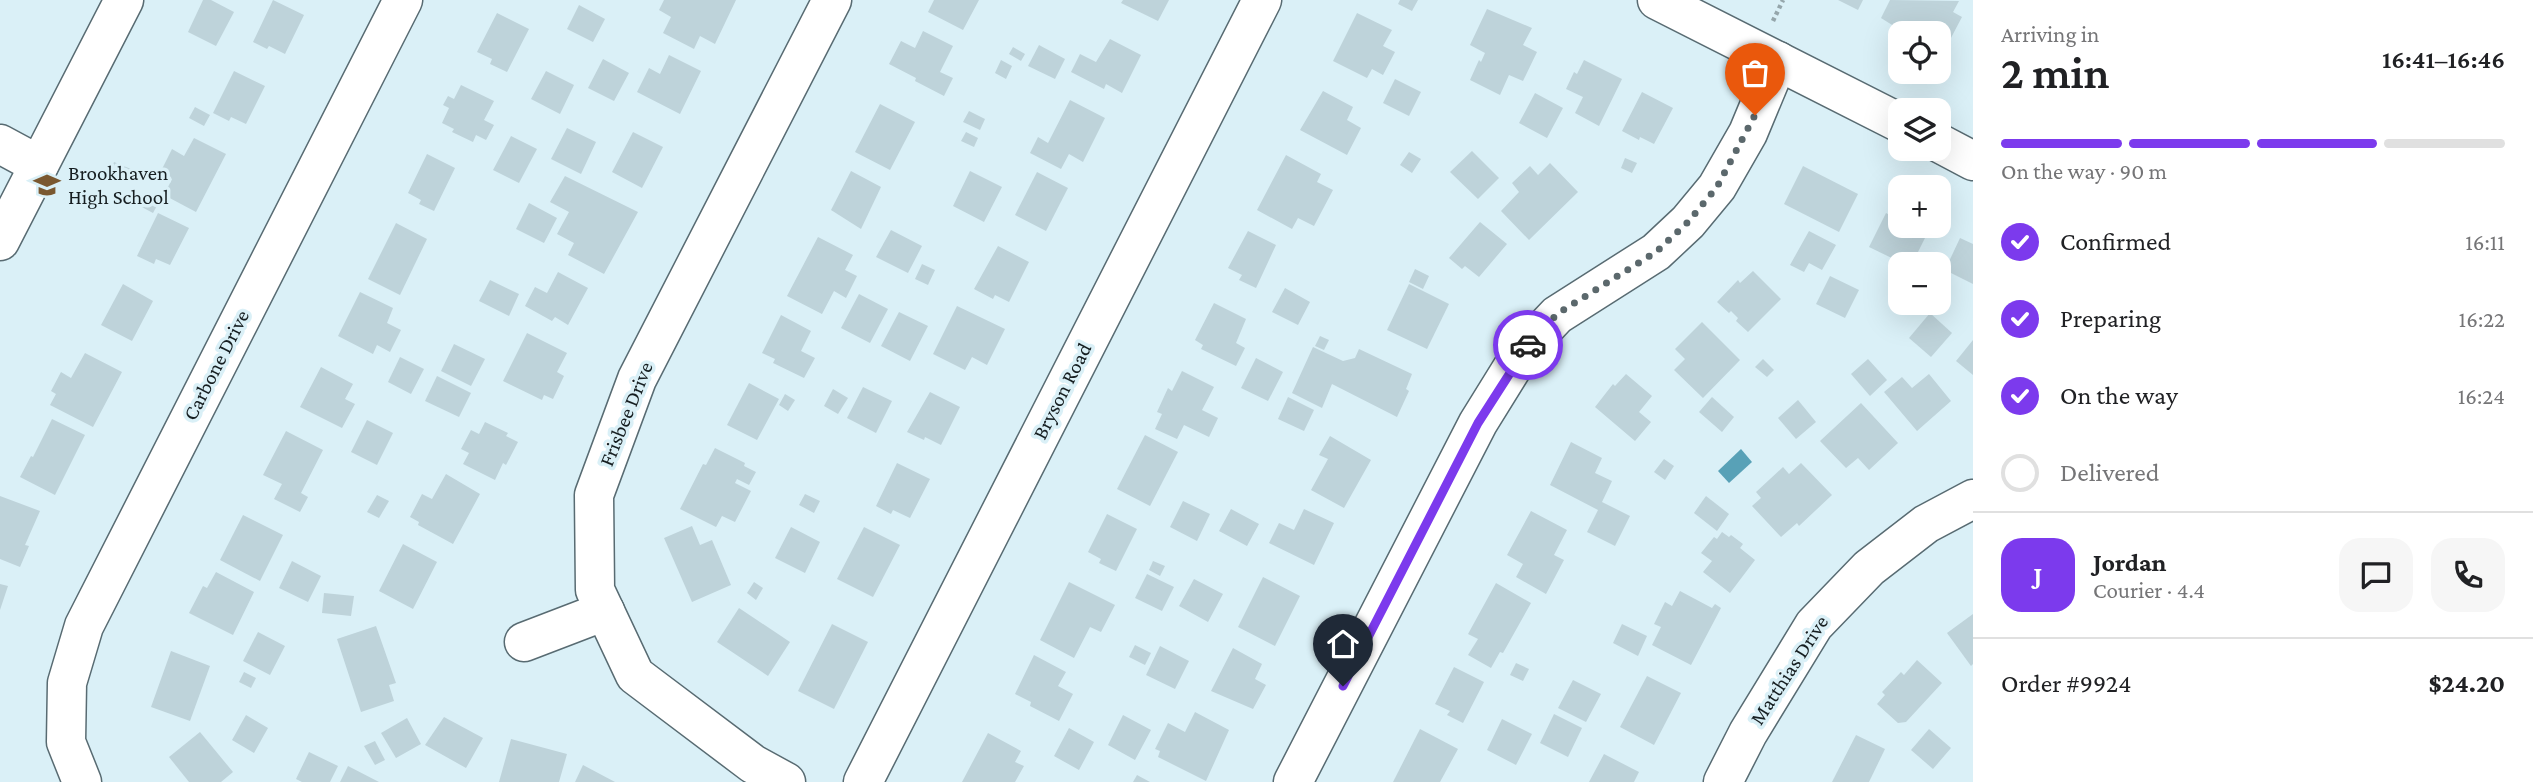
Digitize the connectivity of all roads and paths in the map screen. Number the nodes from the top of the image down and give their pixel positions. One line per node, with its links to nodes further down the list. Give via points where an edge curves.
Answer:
1 (124, 0): 11 (street)
2 (404, 0): 16 (street, Carbone Drive, via 84,626 67,683 66,742)
3 (832, 0): 14 (street, Frisbee Drive, via 632,392 594,495 594,590)
4 (1262, 0): 18 (street, Bryson Road)
5 (1657, 0): 6 (street)
6 (1778, 61): 7 (street); 19 (street, via 1742,144 1717,187 1688,222 1656,252 1557,314 1522,352 1478,423)
7 (1888, 117)
8 (0, 145): 11 (street)
9 (1951, 149): 10 (street)
10 (1973, 160)
11 (39, 165): 12 (street)
12 (0, 241)
13 (1973, 499): 20 (street, Matthias Drive, via 1926,524 1869,568 1815,625)
14 (605, 611): 15 (street); 17 (street, Frisbee Drive, via 635,675 753,764)
15 (524, 642)
16 (82, 782)
17 (786, 782)
18 (863, 782)
19 (1293, 782)
20 (1723, 782)

